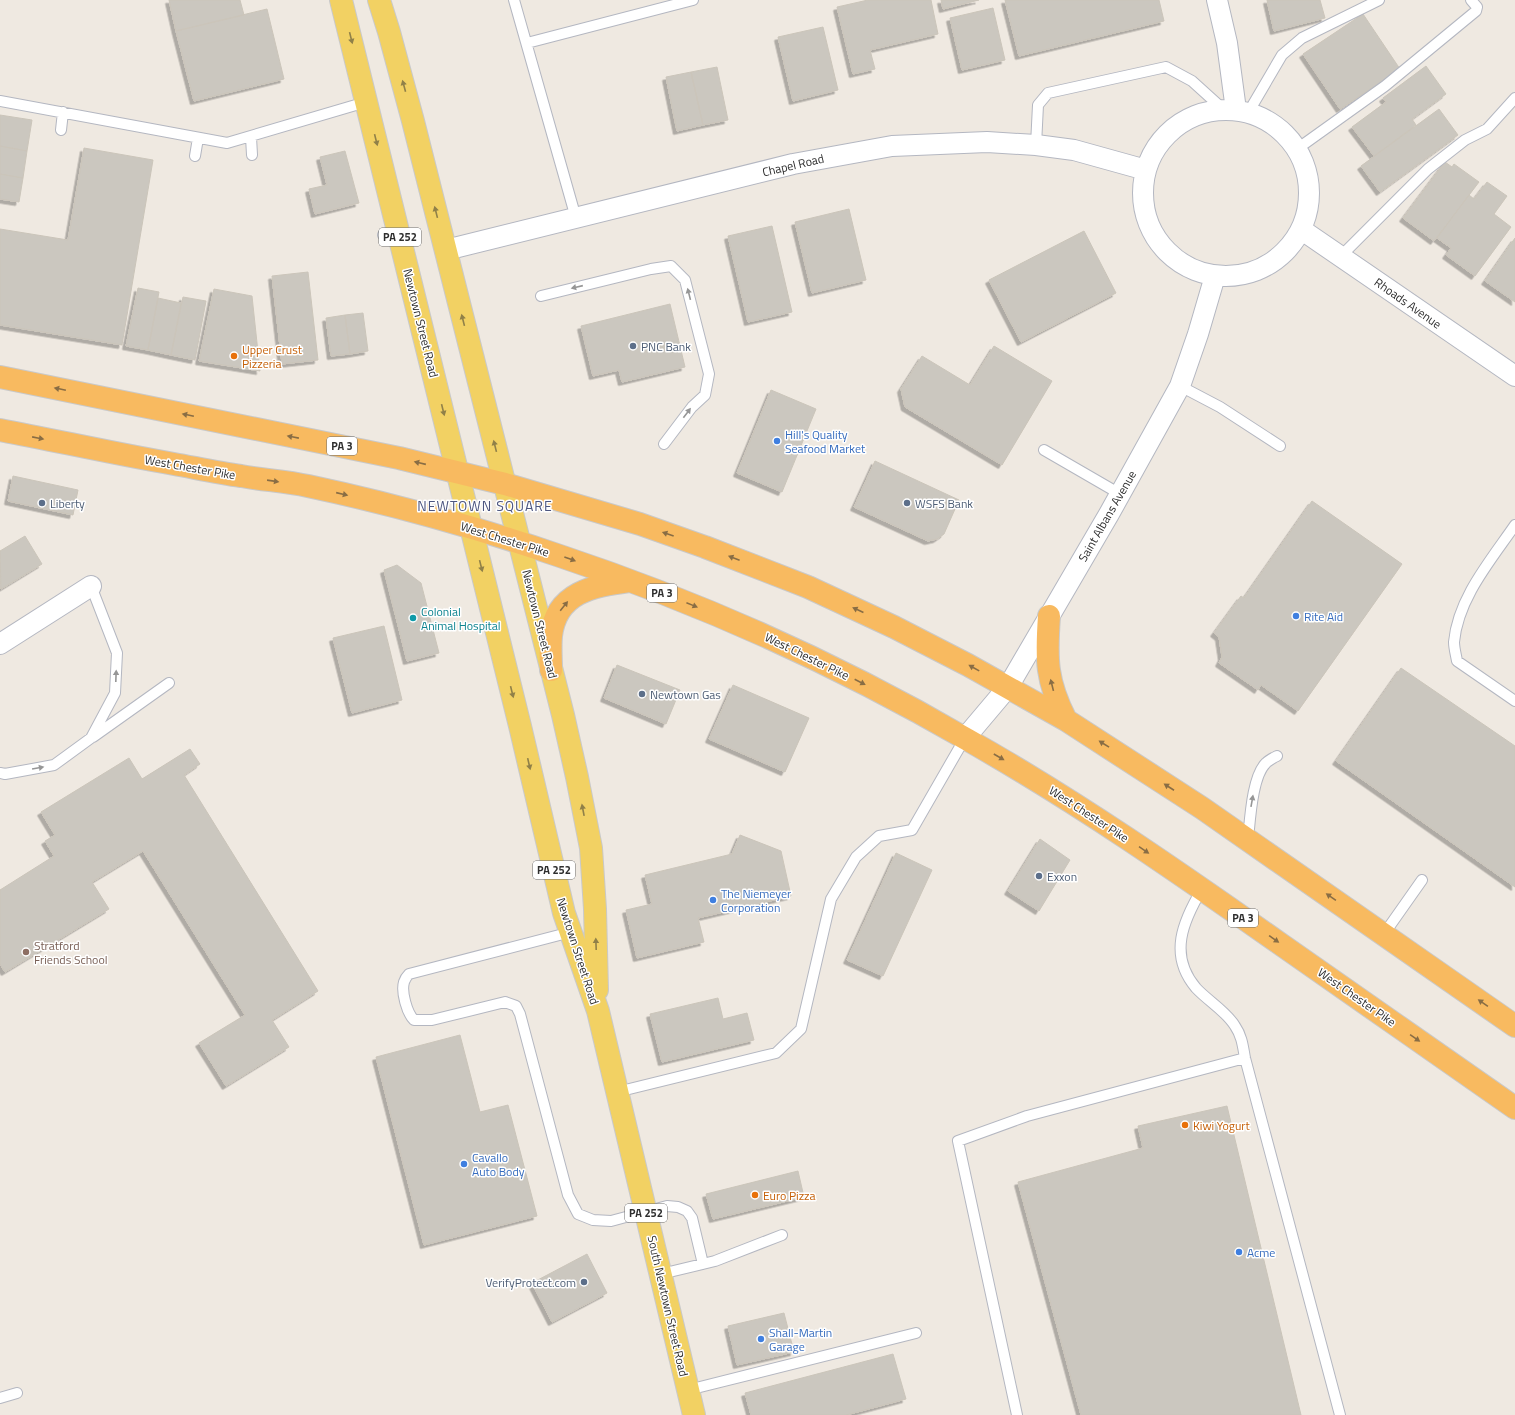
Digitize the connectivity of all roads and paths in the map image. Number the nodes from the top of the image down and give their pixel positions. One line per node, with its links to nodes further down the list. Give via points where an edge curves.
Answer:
1 (341, 0): 11 (main road, Newtown Street Road / PA 252, one-way to 11)
2 (379, 0): 24 (main road, Newtown Street Road / PA 252, one-way to 2)
3 (514, 0): 8 (lane)
4 (693, 0): 8 (lane)
5 (1216, 0): 12 (street, via 1227,43)
6 (1379, 0): 12 (lane, via 1302,38 1282,56)
7 (1474, 4): 18 (lane, via 1476,12 1385,86)
8 (527, 43): 22 (lane)
9 (1515, 98): 25 (lane, via 1486,129 1464,140 1428,169)
10 (0, 101): 13 (lane)
11 (366, 102): 15 (lane); 35 (main road, Newtown Street Road / PA 252, one-way to 35, via 390,234)
12 (1236, 111): 17 (lane, via 1166,67 1048,93 1038,105); 18 (street, via 1271,123 1281,130); 21 (street, via 1200,114 1176,125 1156,148)
13 (63, 112): 14 (lane); 16 (lane)
14 (60, 130)
15 (251, 137): 16 (lane, via 227,143); 19 (lane)
16 (198, 138): 20 (lane)
17 (1036, 145): 21 (street, Chapel Road, via 1074,150); 22 (street, Chapel Road, via 988,142 886,147 793,164)
18 (1297, 149): 23 (street, via 1304,162 1310,191 1309,209)
19 (252, 155)
20 (195, 156)
21 (1146, 170): 26 (street, via 1144,209 1155,236 1167,253 1176,260 1195,270)
22 (576, 218): 24 (street, Chapel Road)
23 (1302, 230): 25 (street, Rhoads Avenue); 26 (street, via 1285,253 1262,269 1235,276)
24 (446, 250): 36 (main road, Newtown Street Road / PA 252, one-way to 24)
25 (1341, 256): 28 (street, Rhoads Avenue)
26 (1215, 276): 30 (street, Saint Albans Avenue)
27 (541, 296): 32 (lane, one-way to 27, via 692,407 705,395 709,374 685,280 671,266)
28 (1515, 376)
29 (0, 377): 35 (highway, PA 3, one-way to 29)
30 (1180, 386): 33 (lane, via 1220,407); 37 (street, Saint Albans Avenue)
31 (0, 430): 39 (highway, West Chester Pike / PA 3, one-way to 39, via 169,464 304,485)
32 (664, 444)
33 (1280, 446)
34 (1044, 450): 37 (lane)
35 (458, 472): 36 (highway, PA 3); 39 (main road, Newtown Street Road / PA 252)
36 (505, 484): 40 (main road, Newtown Street Road / PA 252); 47 (highway, PA 3, one-way to 36, via 894,626 808,587 640,524)
37 (1120, 494): 43 (street, Saint Albans Avenue)
38 (1515, 525): 48 (lane, via 1472,587 1454,643 1457,661)
39 (471, 528): 40 (highway, West Chester Pike / PA 3); 57 (main road, Newtown Street Road / PA 252, one-way to 57, via 519,718 564,913)
40 (520, 543): 41 (highway, West Chester Pike / PA 3, one-way to 41); 45 (main road, Newtown Street Road / PA 252)
41 (631, 581): 45 (highway, one-way to 41, via 551,636 554,622 566,602 593,587); 51 (highway, West Chester Pike / PA 3, one-way to 51, via 800,652)
42 (91, 586): 44 (street); 50 (lane, one-way to 42, via 115,693 117,653)
43 (1049, 616): 47 (street, Saint Albans Avenue); 49 (highway, one-way to 43, via 1051,686 1047,646)
44 (0, 644)
45 (551, 670): 59 (main road, Newtown Street Road / PA 252, one-way to 45, via 591,848)
46 (169, 683): 50 (lane)
47 (1008, 686): 49 (highway, PA 3); 51 (street, Saint Albans Avenue)
48 (1515, 701)
49 (1066, 720): 54 (highway, PA 3, one-way to 49)
50 (92, 738): 53 (lane, one-way to 50, via 54,765)
51 (965, 738): 56 (highway, West Chester Pike / PA 3, one-way to 56, via 1074,804); 62 (lane, via 912,830 879,836 856,857 831,899 801,1028 776,1053)
52 (1277, 756): 54 (lane, one-way to 52, via 1257,778 1265,763)
53 (0, 773)
54 (1248, 839): 58 (highway, PA 3, one-way to 54)
55 (1422, 880): 58 (lane)
56 (1202, 889): 61 (lane, via 1184,925 1182,959 1187,975 1196,988 1235,1025 1241,1037); 63 (highway, West Chester Pike / PA 3, one-way to 63)
57 (571, 932): 59 (main road, Newtown Street Road / PA 252); 64 (lane, via 409,974 404,980 402,990 410,1016 414,1020 432,1020 505,1002 516,1006 568,1195 578,1214 593,1220 611,1221)
58 (1384, 934): 60 (highway, PA 3, one-way to 58)
59 (598, 1011): 62 (main road, South Newtown Street Road / PA 252)
60 (1515, 1026)
61 (1245, 1058): 73 (lane, via 1027,1116 958,1141); 74 (lane)
62 (617, 1092): 64 (main road, South Newtown Street Road / PA 252)
63 (1515, 1108)
64 (646, 1212): 66 (lane, via 667,1206 688,1211); 67 (main road, South Newtown Street Road / PA 252)
65 (782, 1236): 66 (lane)
66 (703, 1264): 67 (lane)
67 (661, 1274): 69 (main road, South Newtown Street Road / PA 252)
68 (916, 1333): 69 (lane)
69 (688, 1390): 72 (main road, South Newtown Street Road / PA 252)
70 (17, 1393): 71 (lane)
71 (0, 1398)
72 (694, 1415)
73 (1017, 1415)
74 (1340, 1415)

